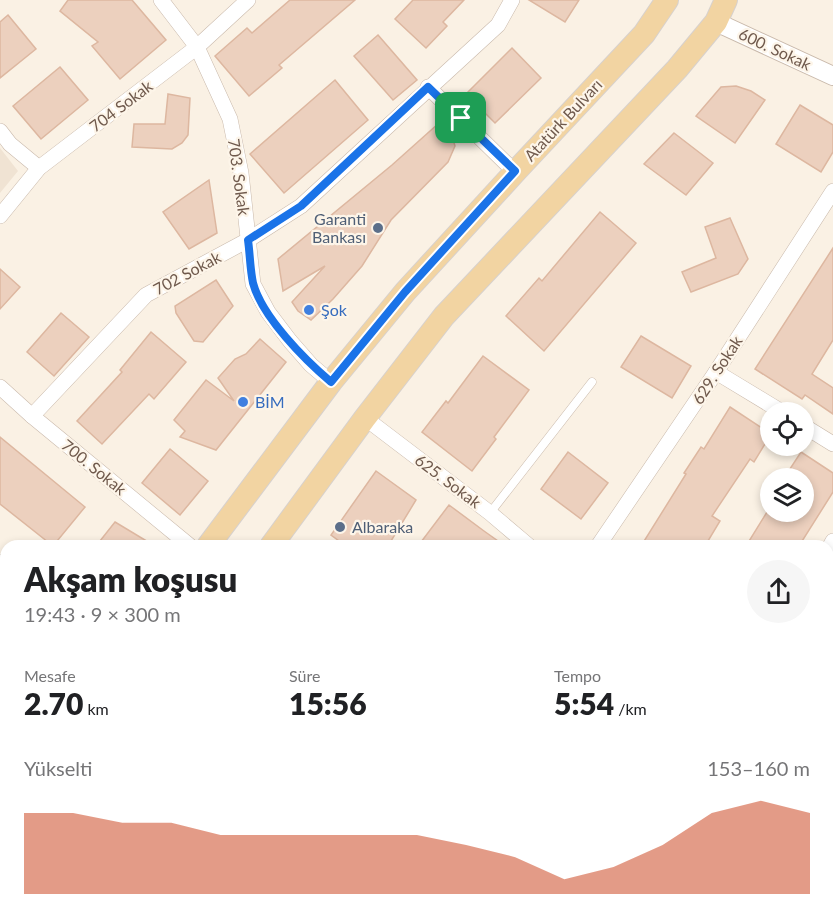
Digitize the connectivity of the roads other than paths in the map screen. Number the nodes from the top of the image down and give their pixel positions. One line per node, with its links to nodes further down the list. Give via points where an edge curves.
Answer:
1 (161, 0): 7 (street, 703. Sokak)
2 (248, 0): 7 (street, 704 Sokak)
3 (512, 0): 9 (street, 702 Sokak, via 498,25)
4 (667, 0): 12 (main road, Atatürk Bulvarı, via 644,34)
5 (726, 0): 6 (main road)
6 (716, 22): 8 (street, 600. Sokak); 22 (main road, via 677,69 444,316)
7 (197, 48): 11 (street, 704 Sokak); 15 (street, 703. Sokak, via 230,119)
8 (833, 75)
9 (428, 87): 12 (street); 15 (street, 702 Sokak, via 301,206)
10 (0, 131): 11 (street)
11 (39, 168): 14 (street, 704 Sokak)
12 (515, 171): 17 (main road, Atatürk Bulvarı, via 405,292)
13 (833, 191): 16 (street, 629. Sokak)
14 (0, 216)
15 (248, 240): 17 (street, 703. Sokak, via 253,284 268,312 311,365); 21 (street, 702 Sokak, via 146,295)
16 (717, 372): 20 (street); 30 (street, 629. Sokak)
17 (331, 382): 27 (main road, Atatürk Bulvarı)
18 (592, 382): 25 (lane)
19 (0, 387): 21 (street, 700. Sokak)
20 (766, 402)
21 (32, 416): 26 (street, 700. Sokak)
22 (365, 418): 25 (street, 625. Sokak); 28 (main road)
23 (814, 432): 24 (street)
24 (833, 444)
25 (490, 513): 29 (street, 625. Sokak)
26 (183, 540)
27 (212, 540)
28 (275, 540)
29 (522, 540)
30 (602, 540)

